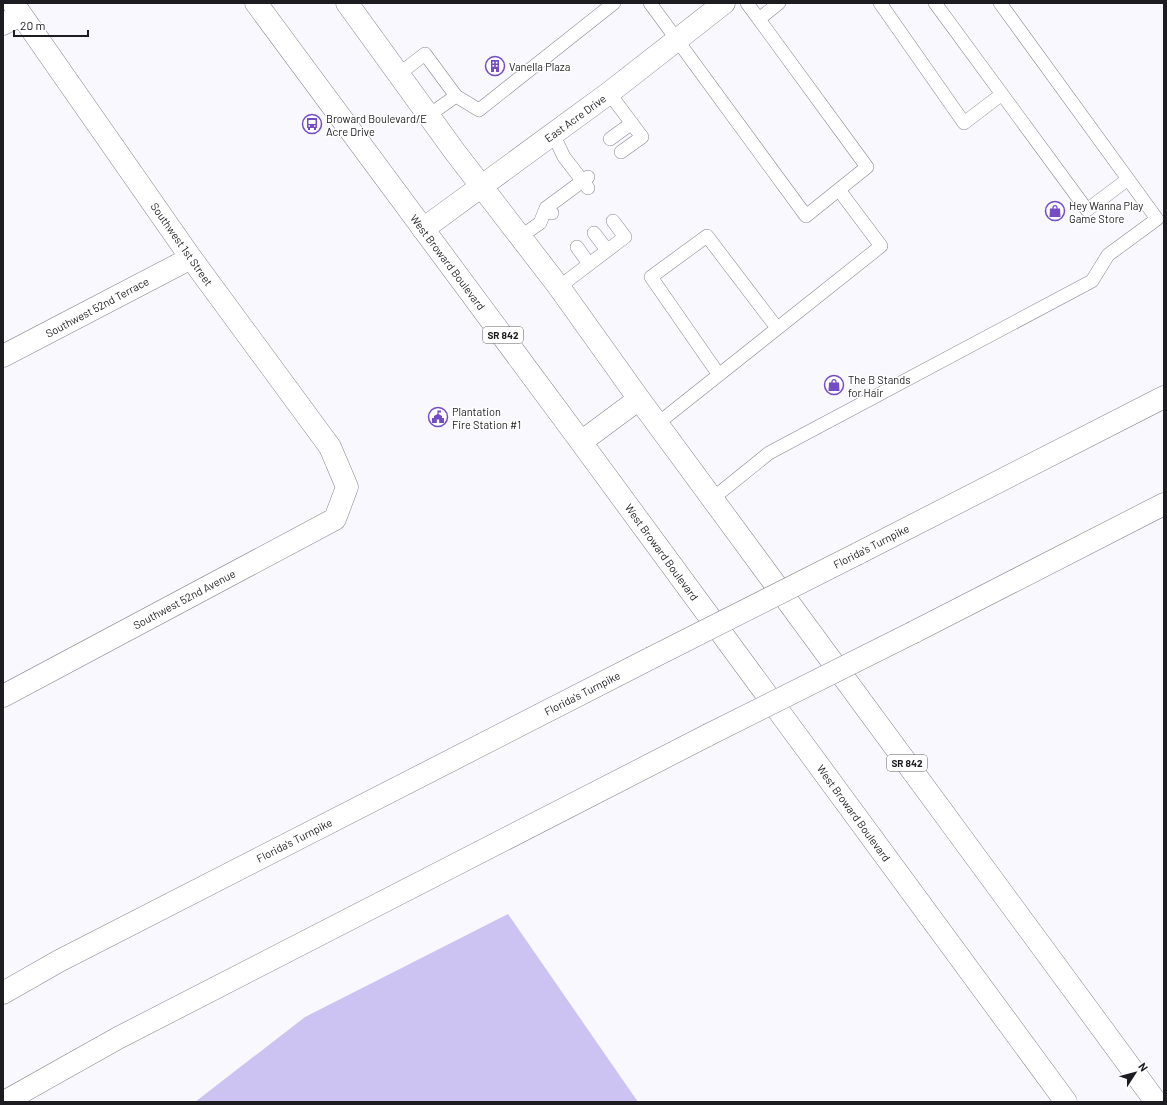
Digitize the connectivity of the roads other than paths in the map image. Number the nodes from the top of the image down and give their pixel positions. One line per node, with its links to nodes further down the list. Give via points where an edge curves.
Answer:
1 (256, 3): 27 (main road, West Broward Boulevard / SR 842)
2 (347, 3): 14 (main road, SR 842)
3 (614, 3): 17 (lane, via 479,110)
4 (650, 3): 13 (lane)
5 (724, 3): 13 (main road, East Acre Drive)
6 (747, 3): 12 (lane)
7 (778, 3): 12 (lane)
8 (880, 3): 16 (lane, via 964,123)
9 (935, 3): 16 (lane)
10 (1000, 3): 23 (lane)
11 (12, 14): 32 (main road, Southwest 1st Street)
12 (759, 19): 25 (lane, via 867,167)
13 (678, 39): 15 (main road, East Acre Drive); 25 (lane, via 806,216)
14 (399, 74): 17 (lane, via 425,54); 18 (main road, SR 842)
15 (609, 93): 19 (lane); 20 (main road, East Acre Drive)
16 (1002, 94): 23 (lane, via 1087,210)
17 (456, 96): 18 (lane)
18 (429, 116): 24 (main road, SR 842)
19 (632, 123): 21 (lane); 22 (lane, via 642,137)
20 (553, 134): 24 (main road, East Acre Drive); 29 (lane, via 564,157 576,166 586,182 549,211 540,223)
21 (610, 139)
22 (622, 152)
23 (1128, 179): 43 (lane, via 1157,219 1108,254 1092,281 769,453)
24 (482, 186): 27 (main road, East Acre Drive); 29 (main road, SR 842)
25 (839, 190): 35 (lane, via 881,246)
26 (613, 221): 31 (lane, via 625,237)
27 (423, 230): 41 (main road, West Broward Boulevard / SR 842)
28 (594, 233): 31 (lane)
29 (520, 237): 34 (main road, SR 842)
30 (576, 247): 33 (lane)
31 (608, 250): 33 (lane)
32 (191, 258): 36 (main road, Southwest 52nd Terrace); 42 (main road, Southwest 1st Street, via 330,447)
33 (589, 264): 34 (lane)
34 (559, 287): 39 (main road, SR 842)
35 (777, 328): 37 (lane); 37 (lane, via 707,236 651,277)
36 (3, 356)
37 (719, 375): 40 (lane)
38 (1164, 397): 46 (main road, Florida's Turnpike, bridge, via 59,961)
39 (639, 400): 40 (main road, SR 842); 41 (main road)
40 (657, 424): 43 (main road, SR 842)
41 (582, 442): 48 (main road, West Broward Boulevard / SR 842)
42 (347, 487): 45 (main road, Southwest 52nd Avenue, via 335,518)
43 (712, 499): 49 (main road, SR 842)
44 (1164, 504): 47 (main road, bridge, via 118,1038)
45 (3, 696)
46 (3, 993)
47 (4, 1102)
48 (1066, 1102)
49 (1156, 1102)

